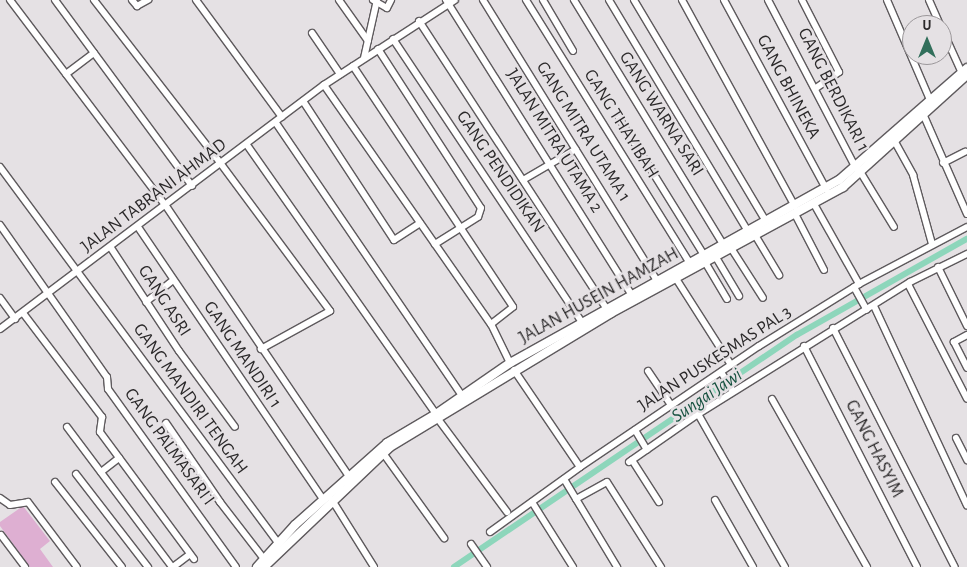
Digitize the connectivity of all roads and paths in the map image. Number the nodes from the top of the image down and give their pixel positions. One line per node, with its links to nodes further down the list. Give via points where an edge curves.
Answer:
1 (10, 0): 35 (street)
2 (55, 0): 31 (street)
3 (94, 0): 51 (street)
4 (132, 0): 5 (street, via 137,6)
5 (148, 0)
6 (196, 0): 42 (street)
7 (338, 0): 27 (street)
8 (391, 0): 22 (street, via 388,8)
9 (483, 0): 47 (street, GANG MITRA UTAMA 1)
10 (526, 0): 76 (street, GANG THAYIBAH)
11 (544, 0): 30 (street)
12 (574, 0): 71 (street, GANG WARNA SARI)
13 (609, 0): 68 (street)
14 (634, 0): 61 (street)
15 (682, 0): 59 (street)
16 (724, 0): 56 (street, GANG BHINEKA)
17 (768, 0): 38 (street, GANG BERDIKARI 1)
18 (802, 0): 38 (street, via 840,72)
19 (887, 0): 39 (street)
20 (929, 0): 23 (street)
21 (450, 1): 24 (street, JALAN TABRANI AHMAD); 49 (street, JALAN MITRA UTAMA 2)
22 (375, 2): 27 (street)
23 (936, 15)
24 (419, 21): 26 (street, JALAN TABRANI AHMAD); 54 (street)
25 (312, 33): 36 (street)
26 (393, 39): 29 (street, JALAN TABRANI AHMAD); 99 (street, GANG PENDIDIKAN)
27 (368, 41): 32 (street)
28 (952, 48): 34 (street)
29 (378, 49): 32 (street, JALAN TABRANI AHMAD); 65 (street, via 480,204 480,215)
30 (574, 51)
31 (94, 53): 35 (street); 55 (street)
32 (364, 58): 33 (street, JALAN TABRANI AHMAD)
33 (353, 66): 36 (street, JALAN TABRANI AHMAD); 65 (street)
34 (965, 72): 39 (street, JALAN HUSEIN HAMZAH); 41 (street, JALAN HUSEIN HAMZAH)
35 (66, 74): 58 (street)
36 (340, 74): 37 (street, JALAN TABRANI AHMAD)
37 (324, 85): 40 (street, JALAN TABRANI AHMAD); 62 (street)
38 (816, 88): 53 (street, GANG BERDIKARI 1)
39 (930, 100): 53 (street, JALAN HUSEIN HAMZAH)
40 (303, 102): 42 (street, JALAN TABRANI AHMAD); 62 (street, via 394,240)
41 (924, 116): 45 (street, JALAN HUSEIN HAMZAH); 50 (street)
42 (282, 117): 44 (street, JALAN TABRANI AHMAD)
43 (619, 118): 75 (street)
44 (276, 123): 46 (street, JALAN TABRANI AHMAD); 113 (street)
45 (895, 142): 53 (street, JALAN HUSEIN HAMZAH); 70 (street, via 913,175)
46 (247, 144): 51 (street, JALAN TABRANI AHMAD); 118 (street)
47 (576, 149): 49 (street); 83 (street, GANG MITRA UTAMA 1)
48 (965, 152): 50 (street)
49 (552, 163): 54 (street); 87 (street, JALAN MITRA UTAMA 2)
50 (943, 163): 60 (street)
51 (221, 164): 55 (street, JALAN TABRANI AHMAD); 106 (street, via 330,310)
52 (0, 167): 79 (street, GANG MANDIRI TENGAH)
53 (859, 170): 56 (street, JALAN HUSEIN HAMZAH); 57 (street, JALAN HUSEIN HAMZAH); 66 (street, GANG BERDIKARI 1)
54 (523, 180): 94 (street)
55 (192, 186): 58 (street, JALAN TABRANI AHMAD)
56 (826, 189): 59 (street, JALAN HUSEIN HAMZAH)
57 (814, 204): 59 (street, JALAN HUSEIN HAMZAH); 85 (street)
58 (166, 206): 64 (street, JALAN TABRANI AHMAD); 106 (street)
59 (795, 210): 61 (street, JALAN HUSEIN HAMZAH); 68 (street, JALAN HUSEIN HAMZAH); 78 (street)
60 (967, 214)
61 (766, 221): 68 (street, JALAN HUSEIN HAMZAH)
62 (420, 223): 69 (street)
63 (0, 226): 86 (street, GANG PALMASARI I)
64 (138, 227): 72 (street, JALAN TABRANI AHMAD); 82 (street, GANG MANDIRI 1)
65 (460, 227): 69 (street); 100 (street, via 512,307)
66 (894, 227)
67 (967, 227): 70 (street, JALAN PUSKESMAS PAL 3)
68 (752, 233): 71 (street, JALAN HUSEIN HAMZAH); 80 (street)
69 (435, 244): 100 (street)
70 (932, 244): 85 (street, JALAN PUSKESMAS PAL 3)
71 (727, 246): 73 (street, JALAN HUSEIN HAMZAH); 91 (street, GANG WARNA SARI)
72 (111, 248): 79 (street, JALAN TABRANI AHMAD); 92 (street, GANG ASRI)
73 (714, 253): 75 (street, JALAN HUSEIN HAMZAH); 88 (street)
74 (967, 254): 77 (street)
75 (704, 258): 76 (street, JALAN HUSEIN HAMZAH); 81 (street, JALAN HUSEIN HAMZAH); 90 (street)
76 (690, 263): 83 (street, JALAN HUSEIN HAMZAH)
77 (938, 267): 84 (street); 101 (street)
78 (824, 270)
79 (79, 271): 86 (street, JALAN TABRANI AHMAD); 147 (street, GANG MANDIRI TENGAH)
80 (780, 275)
81 (675, 277): 98 (street, JALAN HUSEIN HAMZAH); 107 (street)
82 (173, 280): 92 (street); 137 (street, GANG MANDIRI 1)
83 (657, 280): 87 (street, JALAN HUSEIN HAMZAH)
84 (908, 284): 93 (street); 115 (street)
85 (857, 287): 95 (street); 107 (street, JALAN PUSKESMAS PAL 3)
86 (49, 294): 96 (street, JALAN TABRANI AHMAD); 155 (street, GANG PALMASARI I, via 107,377 108,389)
87 (632, 295): 94 (street, JALAN HUSEIN HAMZAH)
88 (738, 296)
89 (0, 298): 97 (street)
90 (727, 298)
91 (763, 298)
92 (146, 302): 121 (street, GANG ASRI)
93 (874, 306): 95 (street); 142 (street)
94 (607, 309): 98 (street, JALAN HUSEIN HAMZAH)
95 (866, 309): 102 (street)
96 (23, 312): 97 (street, JALAN TABRANI AHMAD); 126 (street, via 102,417 100,432)
97 (15, 318): 103 (street, JALAN TABRANI AHMAD)
98 (598, 318): 99 (street, JALAN HUSEIN HAMZAH); 108 (street, JALAN HUSEIN HAMZAH)
99 (582, 322): 108 (street, JALAN HUSEIN HAMZAH)
100 (491, 324): 108 (street)
101 (967, 326)
102 (833, 328): 105 (street); 166 (street)
103 (0, 329)
104 (967, 335): 109 (street, via 954,342)
105 (804, 346): 112 (street); 165 (street, GANG HASYIM)
106 (260, 349): 131 (street)
107 (731, 365): 111 (street, JALAN PUSKESMAS PAL 3)
108 (512, 366): 113 (street, JALAN HUSEIN HAMZAH); 118 (street, JALAN HUSEIN HAMZAH); 128 (street)
109 (967, 368)
110 (648, 372): 116 (street)
111 (722, 374): 112 (street); 116 (street, JALAN PUSKESMAS PAL 3)
112 (732, 389): 117 (street)
113 (462, 396): 118 (street, JALAN HUSEIN HAMZAH)
114 (772, 398): 164 (street)
115 (967, 399)
116 (671, 405): 122 (street, JALAN PUSKESMAS PAL 3)
117 (698, 414): 124 (street); 163 (street)
118 (437, 417): 125 (street, JALAN HUSEIN HAMZAH); 131 (street, JALAN HUSEIN HAMZAH, via 387,443); 143 (street)
119 (166, 423): 149 (street)
120 (66, 427): 129 (street)
121 (235, 427)
122 (635, 430): 124 (street); 128 (street, JALAN PUSKESMAS PAL 3)
123 (956, 438): 127 (street)
124 (646, 448): 140 (street, via 631,461)
125 (383, 453): 134 (street, JALAN HUSEIN HAMZAH); 146 (street)
126 (119, 458): 129 (street); 154 (street, via 192,557)
127 (967, 460)
128 (580, 466): 132 (street, JALAN PUSKESMAS PAL 3)
129 (100, 472): 154 (street)
130 (76, 474): 153 (street)
131 (349, 476): 134 (street, JALAN HUSEIN HAMZAH)
132 (565, 481): 135 (street); 141 (street, JALAN PUSKESMAS PAL 3)
133 (55, 482): 152 (street)
134 (343, 485): 137 (street, JALAN HUSEIN HAMZAH); 138 (street, JALAN HUSEIN HAMZAH)
135 (575, 497): 160 (street); 161 (street, via 607,482)
136 (0, 498): 151 (street, via 10,505 28,502)
137 (323, 499): 147 (street, JALAN HUSEIN HAMZAH)
138 (332, 500): 149 (street, JALAN HUSEIN HAMZAH); 157 (street)
139 (715, 500): 162 (street)
140 (659, 502)
141 (533, 504): 144 (street, JALAN PUSKESMAS PAL 3); 159 (street)
142 (967, 505)
143 (507, 512)
144 (490, 532)
145 (1, 535): 150 (street)
146 (444, 538)
147 (278, 543): 149 (street, JALAN HUSEIN HAMZAH)
148 (473, 546): 158 (street)
149 (266, 564): 156 (street, JALAN HUSEIN HAMZAH)
150 (25, 567)
151 (77, 567)
152 (122, 567)
153 (148, 567)
154 (172, 567)
155 (236, 567)
156 (257, 567)
157 (374, 567)
158 (487, 567)
159 (573, 567)
160 (618, 567)
161 (661, 567)
162 (753, 567)
163 (785, 567)
164 (867, 567)
165 (917, 567)
166 (955, 567)

